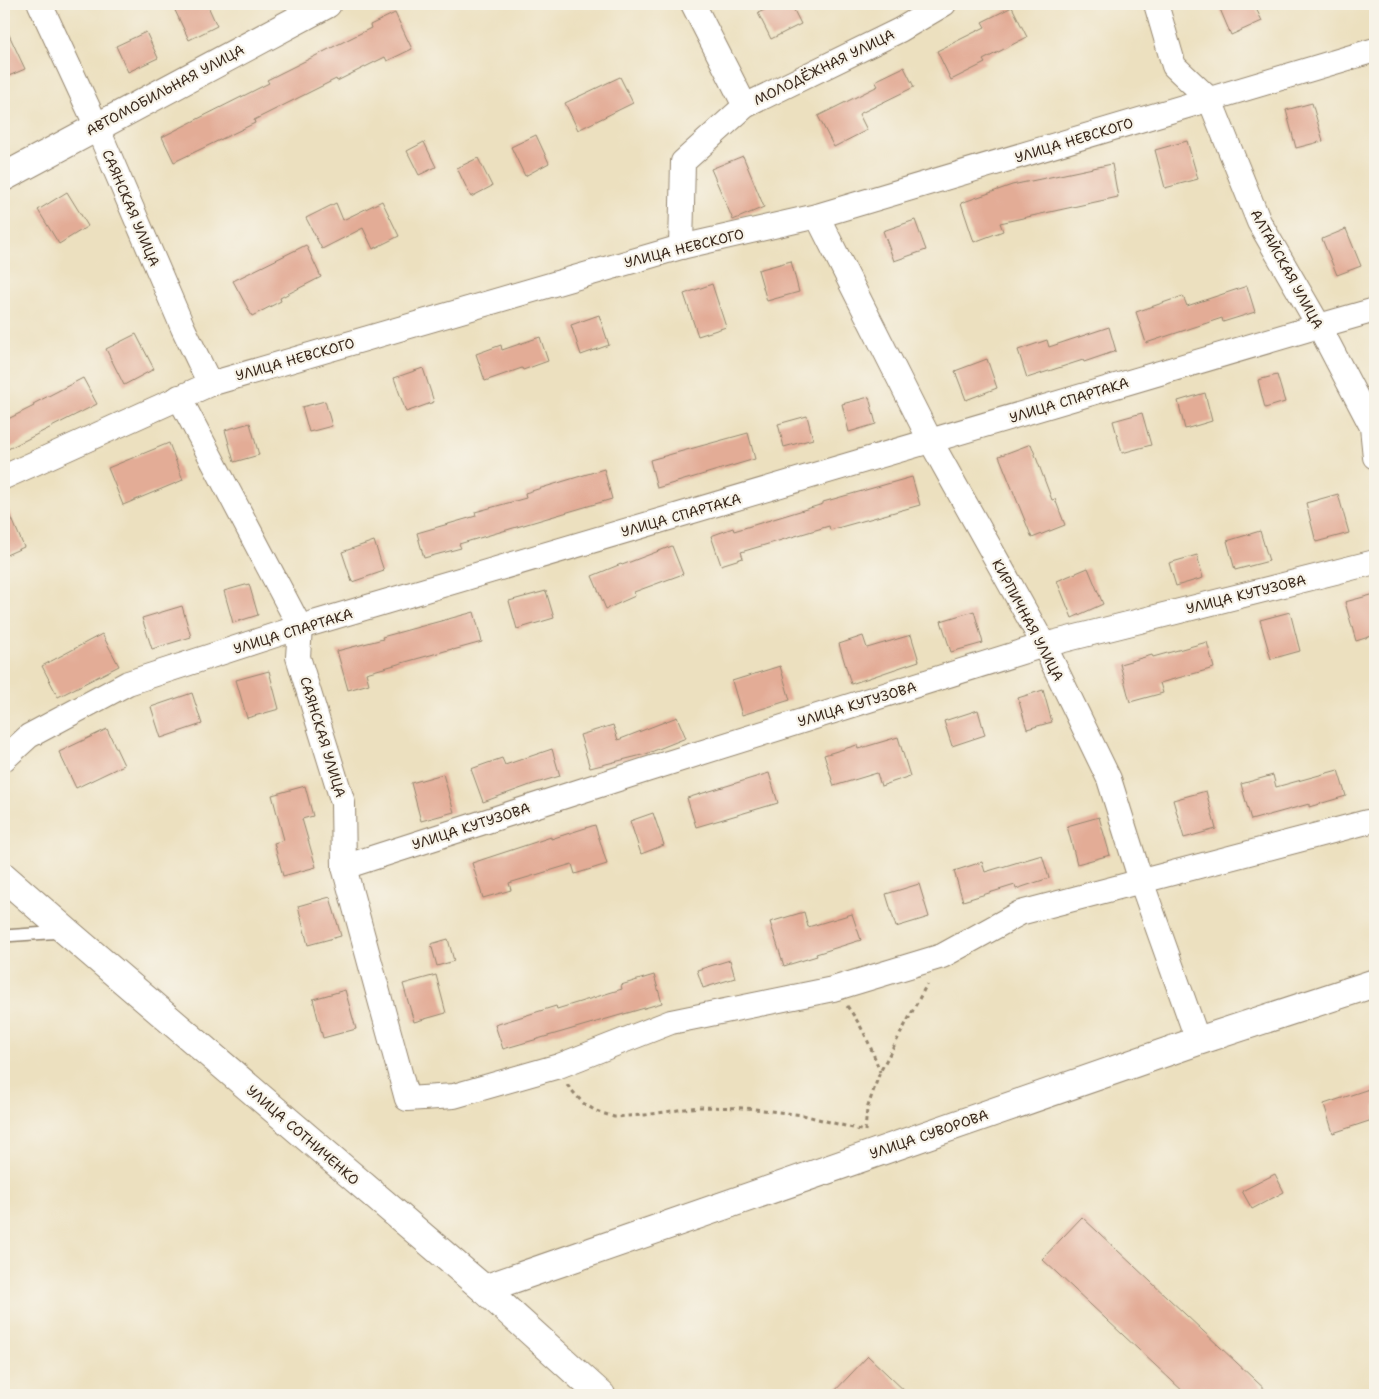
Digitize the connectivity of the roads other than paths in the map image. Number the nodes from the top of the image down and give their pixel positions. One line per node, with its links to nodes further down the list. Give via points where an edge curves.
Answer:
1 (40, 4): 9 (street, САЯНСКАЯ УЛИЦА)
2 (327, 4): 9 (street, АВТОМОБИЛЬНАЯ УЛИЦА)
3 (693, 4): 8 (street)
4 (944, 4): 8 (street, МОЛОДЁЖНАЯ УЛИЦА, via 900,30)
5 (1156, 4): 7 (street, АЛТАЙСКАЯ УЛИЦА, via 1174,66)
6 (1375, 50): 7 (street, УЛИЦА НЕВСКОГО)
7 (1210, 100): 11 (street, УЛИЦА НЕВСКОГО); 14 (street, АЛТАЙСКАЯ УЛИЦА, via 1259,222)
8 (745, 106): 12 (street, МОЛОДЁЖНАЯ УЛИЦА, via 683,162)
9 (96, 127): 10 (street, АВТОМОБИЛЬНАЯ УЛИЦА); 15 (street, САЯНСКАЯ УЛИЦА)
10 (4, 177)
11 (817, 216): 12 (street, УЛИЦА НЕВСКОГО); 17 (street, КИРПИЧНАЯ УЛИЦА)
12 (681, 247): 15 (street, УЛИЦА НЕВСКОГО)
13 (1375, 310): 14 (street, УЛИЦА СПАРТАКА)
14 (1319, 326): 17 (street, УЛИЦА СПАРТАКА); 18 (street, АЛТАЙСКАЯ УЛИЦА, via 1372,426)
15 (210, 384): 16 (street, УЛИЦА НЕВСКОГО)
16 (178, 397): 19 (street, УЛИЦА НЕВСКОГО); 21 (street)
17 (931, 442): 21 (street, УЛИЦА СПАРТАКА); 22 (street, КИРПИЧНАЯ УЛИЦА)
18 (1375, 457)
19 (4, 477)
20 (1375, 562): 22 (street, УЛИЦА КУТУЗОВА)
21 (300, 628): 23 (street, УЛИЦА СПАРТАКА, via 128,683 29,736); 25 (street, САЯНСКАЯ УЛИЦА, via 298,657 343,803)
22 (1044, 645): 25 (street, УЛИЦА КУТУЗОВА); 27 (street, КИРПИЧНАЯ УЛИЦА, via 1109,779)
23 (4, 759)
24 (1366, 822): 27 (street)
25 (344, 867): 27 (street, САЯНСКАЯ УЛИЦА, via 407,1099 454,1096 558,1066 671,1022 833,989 942,956 1020,913)
26 (4, 877): 28 (street, УЛИЦА СОТНИЧЕНКО)
27 (1141, 881): 31 (street, КИРПИЧНАЯ УЛИЦА)
28 (66, 931): 29 (lane); 32 (street, УЛИЦА СОТНИЧЕНКО)
29 (4, 936)
30 (1375, 983): 31 (street, УЛИЦА СУВОРОВА)
31 (1198, 1041): 32 (street, УЛИЦА СУВОРОВА, via 870,1142)
32 (484, 1289): 33 (street, УЛИЦА СОТНИЧЕНКО)
33 (601, 1395)

